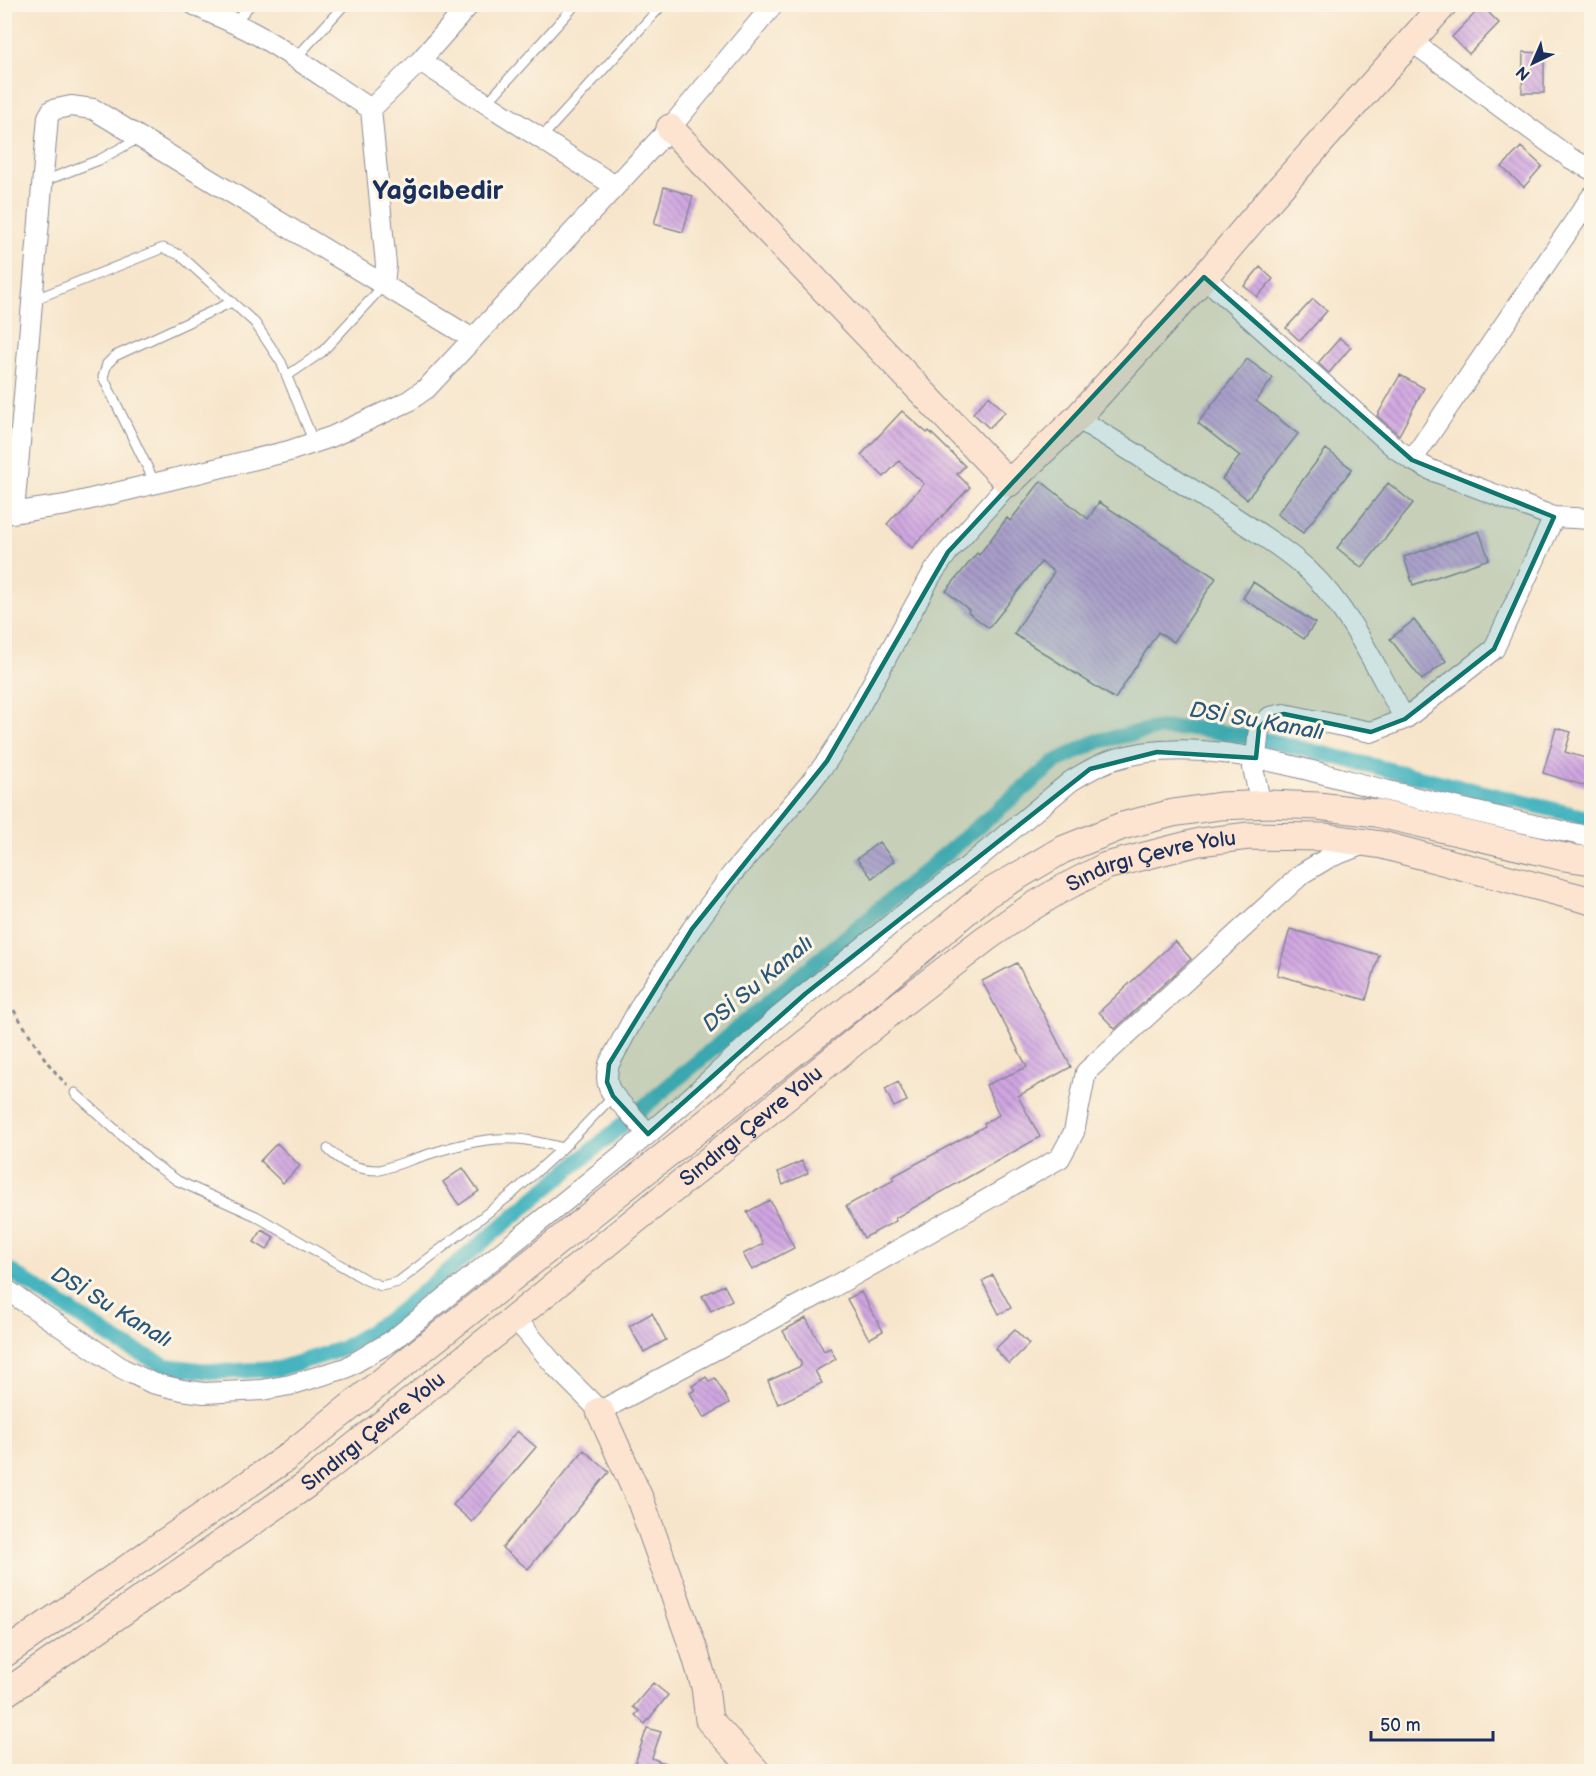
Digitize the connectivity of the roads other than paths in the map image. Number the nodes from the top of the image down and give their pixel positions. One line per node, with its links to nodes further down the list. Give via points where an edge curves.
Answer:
1 (193, 4): 9 (street)
2 (251, 4): 9 (lane)
3 (345, 4): 11 (lane)
4 (470, 4): 12 (street)
5 (576, 4): 13 (lane)
6 (663, 4): 17 (lane)
7 (774, 4): 15 (street)
8 (1444, 4): 10 (main road)
9 (234, 23): 11 (street)
10 (1411, 41): 18 (street); 22 (main road)
11 (295, 59): 14 (street)
12 (420, 61): 13 (street); 14 (street)
13 (487, 104): 17 (street)
14 (371, 109): 23 (street, via 386,265)
15 (670, 128): 20 (street); 33 (main road)
16 (139, 138): 19 (lane, via 99,160); 19 (street, via 93,110 71,106 52,110); 23 (street)
17 (541, 138): 20 (street)
18 (1592, 170)
19 (42, 182): 24 (street)
20 (615, 186): 26 (street)
21 (1592, 196): 31 (street)
22 (1204, 277): 29 (main road); 31 (street)
23 (384, 285): 26 (street); 27 (lane, via 322,352)
24 (32, 300): 25 (lane, via 163,248 180,255); 28 (street)
25 (232, 302): 27 (lane, via 255,323); 32 (lane, via 115,356 107,364 103,377)
26 (473, 339): 30 (street, via 427,388 407,402)
27 (287, 376): 30 (lane)
28 (14, 401): 34 (street)
29 (1077, 418): 33 (main road); 37 (street, via 1274,543 1309,572 1353,627)
30 (314, 443): 32 (street)
31 (1412, 460): 35 (street)
32 (155, 483): 34 (street, via 66,505)
33 (1009, 483): 45 (street, via 932,574 827,761 732,874 642,1003 609,1064 607,1082)
34 (9, 513)
35 (1554, 517): 36 (street); 37 (street, via 1494,649)
36 (1592, 519)
37 (1405, 719): 38 (street, via 1371,732 1284,714 1270,717 1259,728)
38 (1256, 755): 39 (street, via 1253,768); 40 (street, via 1523,824); 46 (street, via 1183,750 1133,754 1090,769 777,1017 692,1096)
39 (1261, 805): 42 (main road, Sındırgı Çevre Yolu, via 1376,813); 49 (main road, Sındırgı Çevre Yolu, via 1173,813 1122,826 1062,850 1015,876 962,913 885,980)
40 (1592, 837)
41 (1367, 843): 43 (main road, Sındırgı Çevre Yolu); 51 (main road, Sındırgı Çevre Yolu, via 1326,837 1249,836 1199,843 1106,866 1058,891 1022,913 902,1003); 52 (street, via 1303,873 1086,1071 1074,1132 1060,1158 833,1287)
42 (1592, 861)
43 (1592, 901)
44 (75, 1094): 47 (lane, via 178,1181 256,1216 381,1286 398,1282 512,1194)
45 (619, 1102): 46 (street); 47 (lane)
46 (644, 1129): 50 (street, via 393,1340 346,1368 290,1385 204,1393 152,1383 123,1369)
47 (563, 1148): 48 (lane, via 516,1139 482,1141 380,1170 345,1163)
48 (328, 1149)
49 (613, 1198): 51 (main road, via 512,1298); 53 (main road, Sındırgı Çevre Yolu, via 286,1458)
50 (4, 1288)
51 (515, 1318): 52 (street); 54 (main road, Sındırgı Çevre Yolu, via 306,1485)
52 (600, 1411): 55 (main road, via 641,1502 694,1650 705,1687 709,1720)
53 (4, 1654)
54 (4, 1694)
55 (757, 1772)

